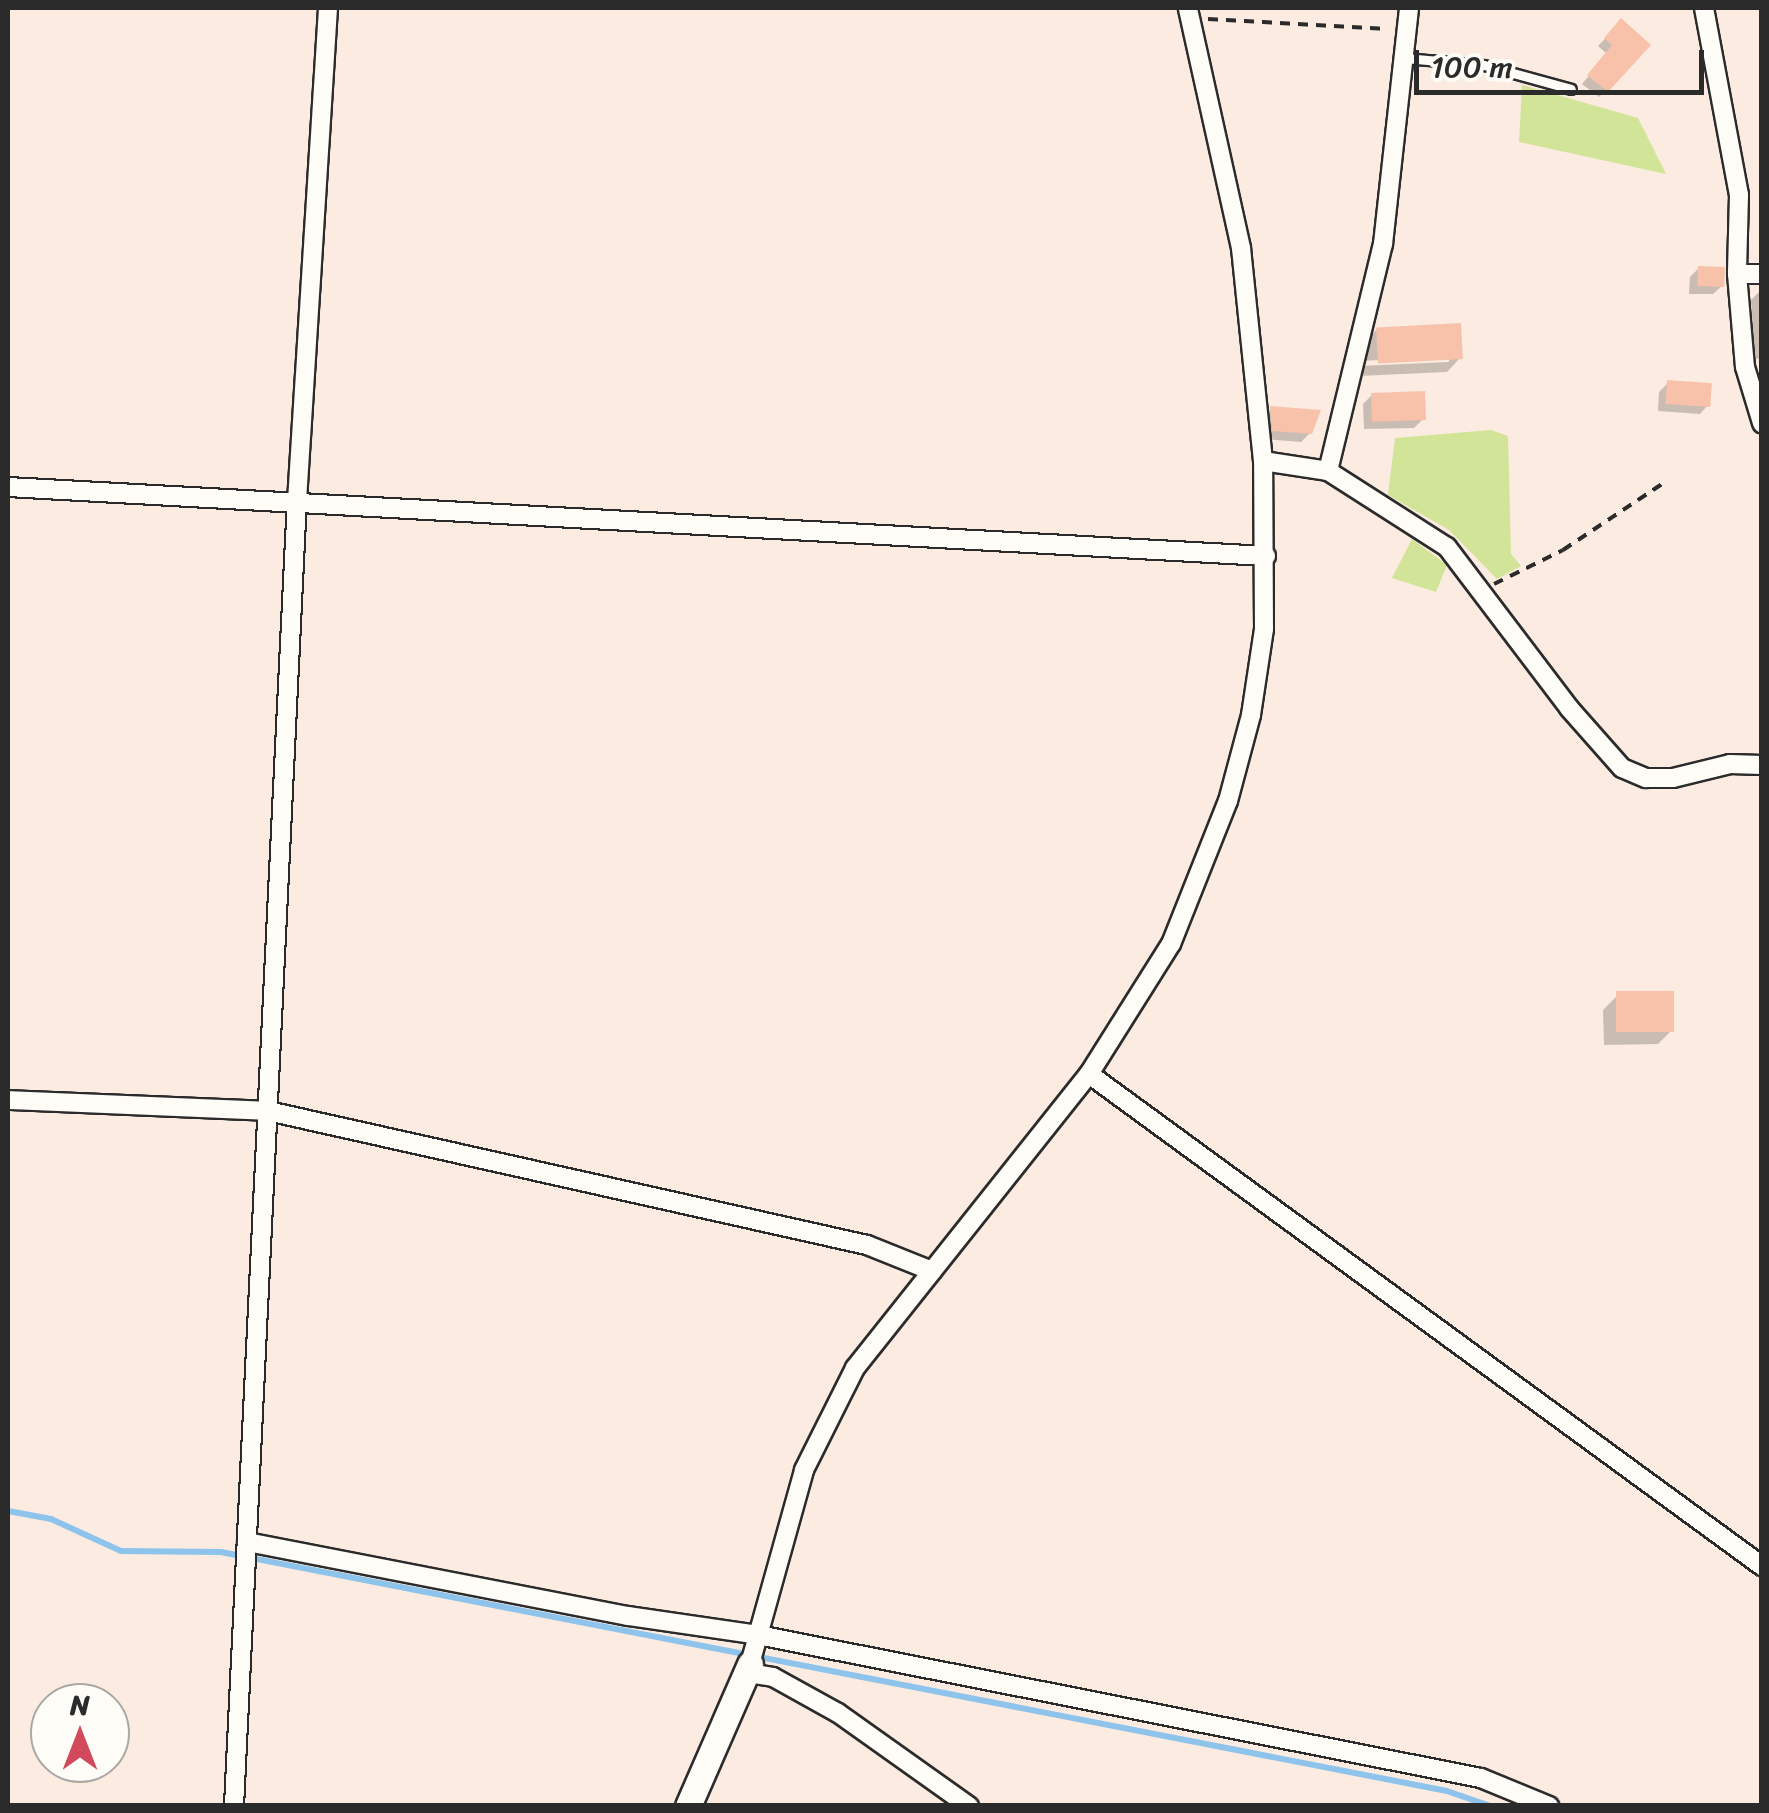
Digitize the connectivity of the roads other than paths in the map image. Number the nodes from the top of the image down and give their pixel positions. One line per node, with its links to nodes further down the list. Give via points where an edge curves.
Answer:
1 (328, 8): 13 (street)
2 (1409, 8): 5 (street)
3 (1704, 8): 7 (street, via 1739,195)
4 (1190, 13): 10 (street, via 1241,248)
5 (1405, 58): 6 (lane, via 1484,65); 11 (street, via 1383,244)
6 (1572, 89)
7 (1737, 274): 8 (street); 9 (street, via 1745,367)
8 (1762, 274)
9 (1762, 423)
10 (1263, 461): 11 (street); 14 (street)
11 (1328, 471): 15 (street, via 1447,546 1622,768 1659,778)
12 (8, 487): 13 (street)
13 (297, 502): 14 (street); 18 (street)
14 (1266, 556): 16 (street, via 1254,698 1228,801 1171,944)
15 (1762, 765)
16 (1089, 1074): 19 (street); 21 (street)
17 (8, 1100): 18 (street)
18 (268, 1112): 19 (street, via 867,1246); 20 (street)
19 (932, 1271): 22 (street, via 855,1368 804,1470)
20 (246, 1553): 22 (street, via 628,1616); 23 (street)
21 (1762, 1566)
22 (753, 1654): 24 (street); 25 (street, via 773,1677 838,1713); 26 (street, via 1481,1778)
23 (234, 1806)
24 (688, 1806)
25 (968, 1806)
26 (1549, 1806)

